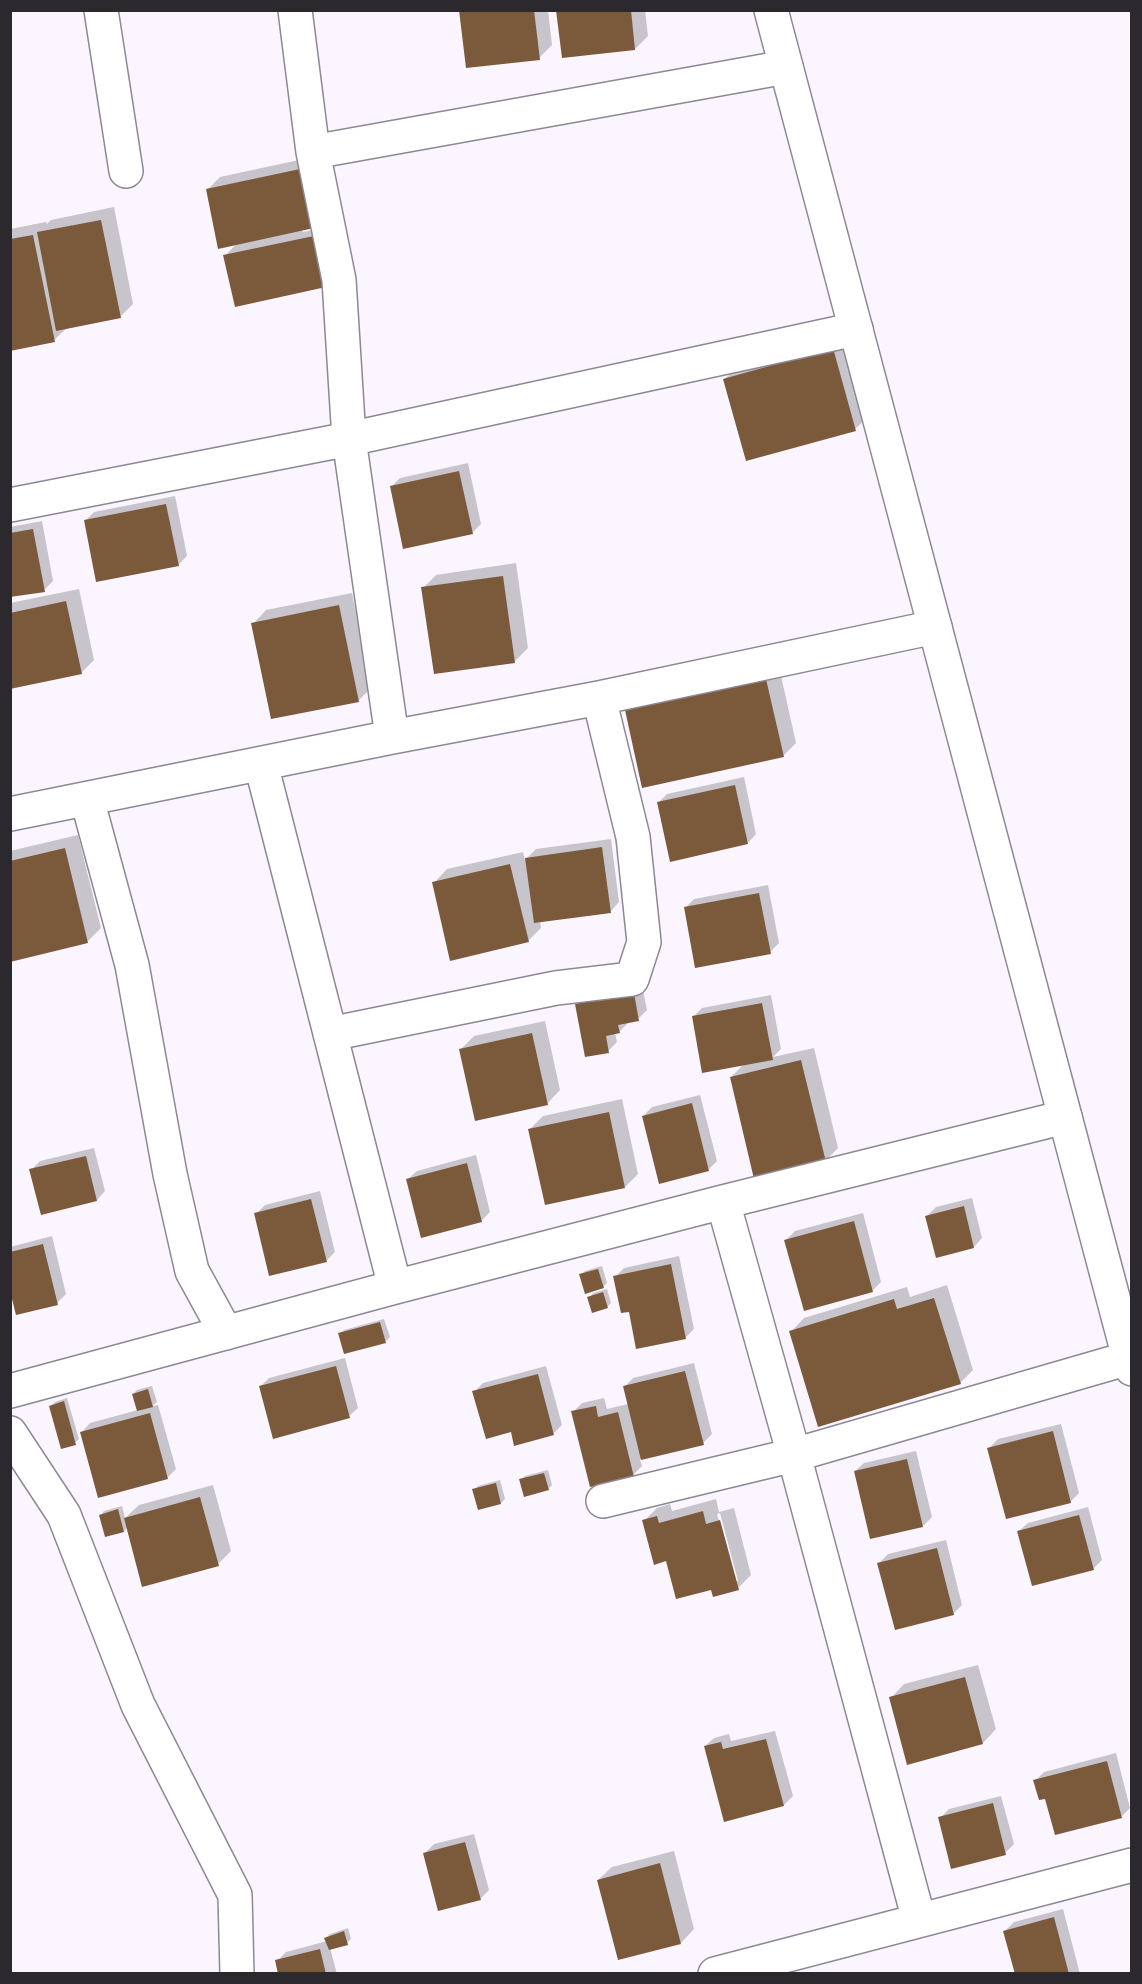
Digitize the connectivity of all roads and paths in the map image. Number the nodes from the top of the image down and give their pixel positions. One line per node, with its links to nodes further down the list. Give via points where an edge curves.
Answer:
1 (101, 10): 6 (street)
2 (295, 10): 5 (street)
3 (771, 10): 4 (street)
4 (786, 67): 5 (street); 7 (street)
5 (313, 152): 8 (street, via 339,280)
6 (126, 171)
7 (856, 329): 8 (street); 10 (street)
8 (349, 439): 9 (street); 12 (street)
9 (10, 505)
10 (935, 627): 11 (street); 17 (street)
11 (599, 698): 12 (street); 16 (street, via 633,837 644,942 632,978 556,988)
12 (392, 737): 13 (street)
13 (261, 764): 14 (street); 16 (street)
14 (87, 799): 15 (street); 20 (street, via 132,965 192,1271)
15 (10, 814)
16 (330, 1034): 19 (street)
17 (1065, 1118): 18 (street); 21 (street)
18 (723, 1202): 19 (street); 24 (street)
19 (395, 1287): 20 (street)
20 (226, 1333): 22 (street)
21 (1130, 1364): 24 (street)
22 (10, 1391)
23 (10, 1433): 28 (street, via 64,1515 138,1705 235,1895)
24 (794, 1455): 25 (street); 27 (street)
25 (603, 1501)
26 (1131, 1865): 27 (street)
27 (919, 1920): 29 (street)
28 (237, 1974)
29 (715, 1974)

